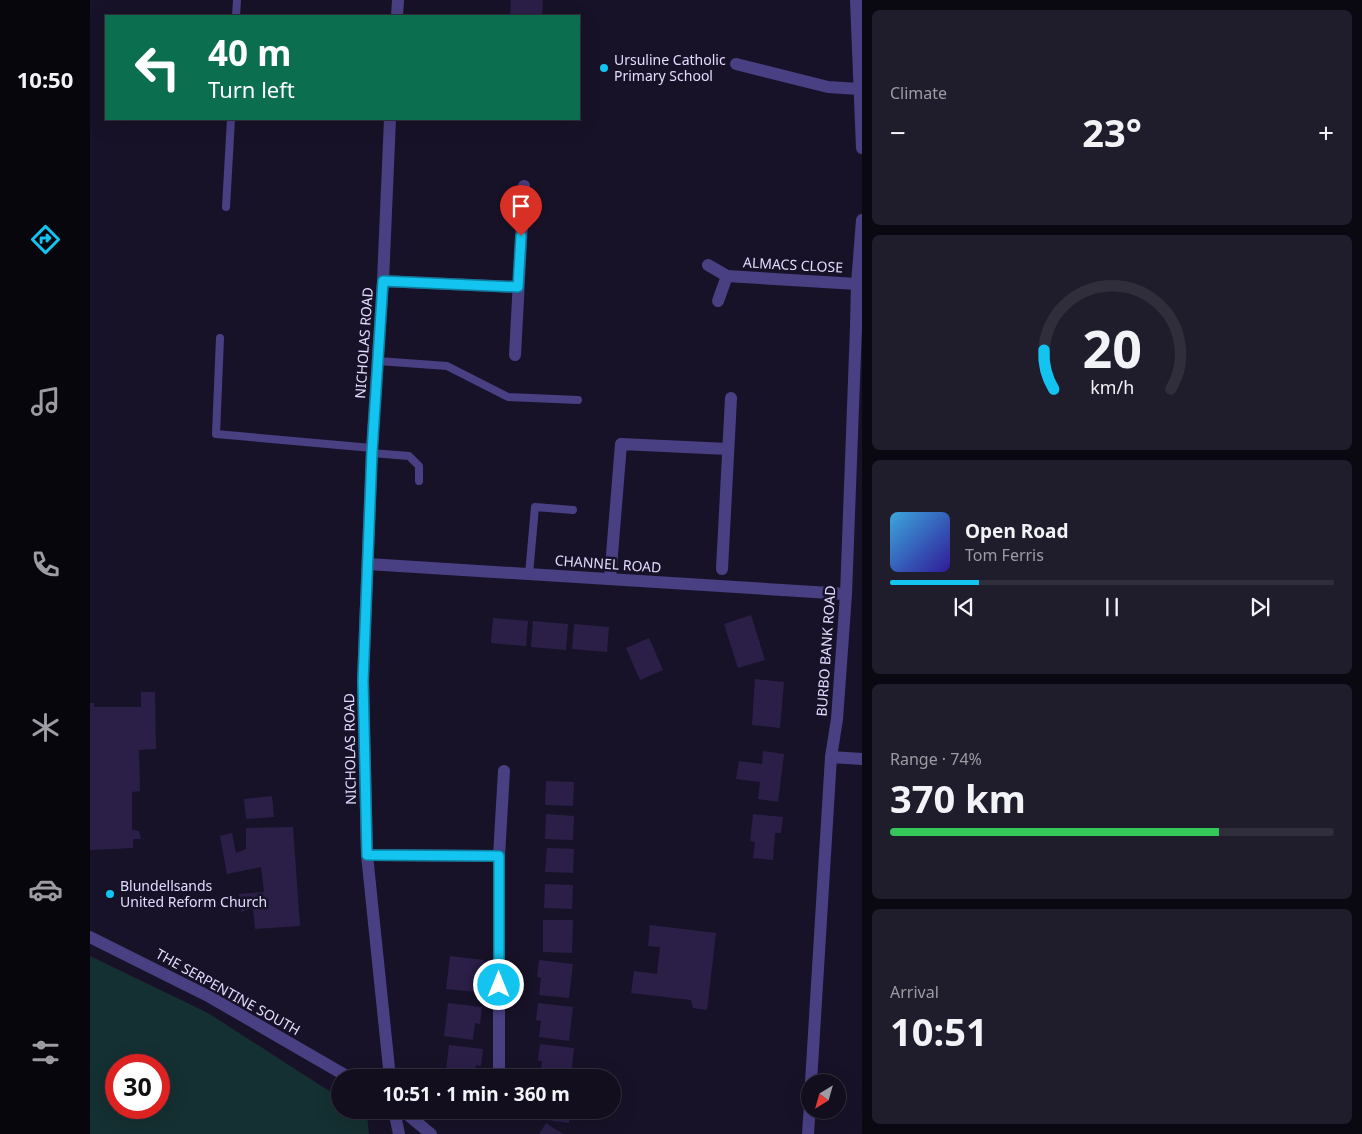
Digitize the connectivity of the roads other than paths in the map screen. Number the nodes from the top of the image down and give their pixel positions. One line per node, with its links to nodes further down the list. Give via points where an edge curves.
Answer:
1 (237, 0): 4 (lane)
2 (398, 0): 5 (street)
3 (856, 0): 6 (street)
4 (236, 15)
5 (397, 15)
6 (859, 34): 8 (street)
7 (736, 64): 8 (street, via 828,87)
8 (859, 89): 11 (street)
9 (231, 120): 13 (lane)
10 (390, 120): 17 (street, NICHOLAS ROAD)
11 (862, 148)
12 (524, 186): 19 (street)
13 (226, 207)
14 (862, 220): 18 (street, BURBO BANK ROAD)
15 (708, 265): 16 (street, ALMACS CLOSE)
16 (727, 276): 18 (street, ALMACS CLOSE); 20 (street, ALMACS CLOSE)
17 (383, 281): 19 (street); 24 (street, NICHOLAS ROAD)
18 (857, 284): 21 (street, BURBO BANK ROAD)
19 (518, 287): 23 (street)
20 (718, 301)
21 (859, 327): 35 (street, BURBO BANK ROAD)
22 (220, 338): 28 (lane, via 216,434)
23 (515, 355)
24 (378, 361): 26 (lane, via 446,366 508,397); 28 (street, NICHOLAS ROAD)
25 (731, 398): 27 (street)
26 (578, 400)
27 (728, 449): 32 (street); 34 (street, via 621,444)
28 (372, 450): 29 (lane, via 409,456 419,466); 31 (street, NICHOLAS ROAD)
29 (419, 481)
30 (573, 510): 33 (lane, via 535,507)
31 (368, 564): 33 (street, CHANNEL ROAD); 39 (street, NICHOLAS ROAD, via 363,681)
32 (722, 568)
33 (529, 574): 34 (street, CHANNEL ROAD)
34 (610, 580): 35 (street, CHANNEL ROAD)
35 (846, 594): 36 (street, BURBO BANK ROAD)
36 (831, 757): 37 (street); 45 (street, BURBO BANK ROAD)
37 (862, 759)
38 (504, 771): 40 (street)
39 (367, 855): 40 (street); 43 (street, NICHOLAS ROAD)
40 (499, 856): 44 (street)
41 (90, 937): 42 (street, THE SERPENTINE SOUTH, via 210,997)
42 (334, 1069)
43 (389, 1069)
44 (499, 1069)
45 (811, 1074)
46 (396, 1119): 49 (street)
47 (413, 1119): 50 (street)
48 (809, 1119): 51 (street)
49 (399, 1134)
50 (431, 1134)
51 (808, 1134)

